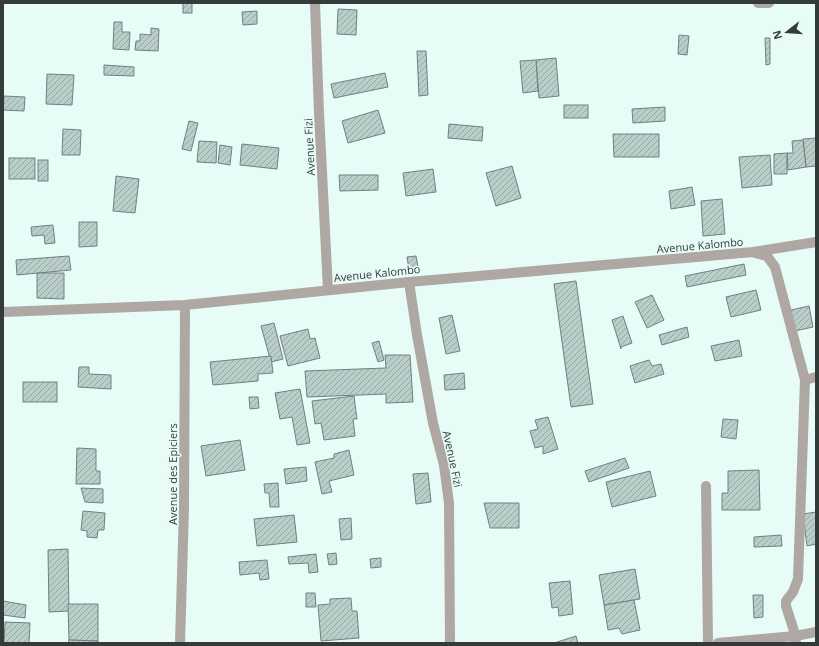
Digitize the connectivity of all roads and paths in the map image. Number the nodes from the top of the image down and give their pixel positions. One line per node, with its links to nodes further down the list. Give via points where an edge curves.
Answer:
1 (315, 3): 7 (street, Avenue Fizi)
2 (758, 3): 3 (street)
3 (769, 3)
4 (816, 242): 5 (street, Avenue Kalombo)
5 (753, 252): 6 (street, Avenue Kalombo); 11 (street, via 767,256 775,267)
6 (409, 282): 7 (street, Avenue Kalombo); 16 (street, Avenue Fizi, via 449,502)
7 (328, 290): 8 (street, Avenue Kalombo)
8 (185, 305): 9 (street, Avenue Kalombo); 15 (street, Avenue des Epiciers, via 184,508)
9 (3, 312)
10 (816, 377): 11 (street)
11 (805, 380): 14 (street, via 798,579 786,601)
12 (706, 486): 17 (street)
13 (816, 632): 14 (street)
14 (796, 640): 18 (street)
15 (180, 643)
16 (450, 643)
17 (708, 643)
18 (718, 643)

